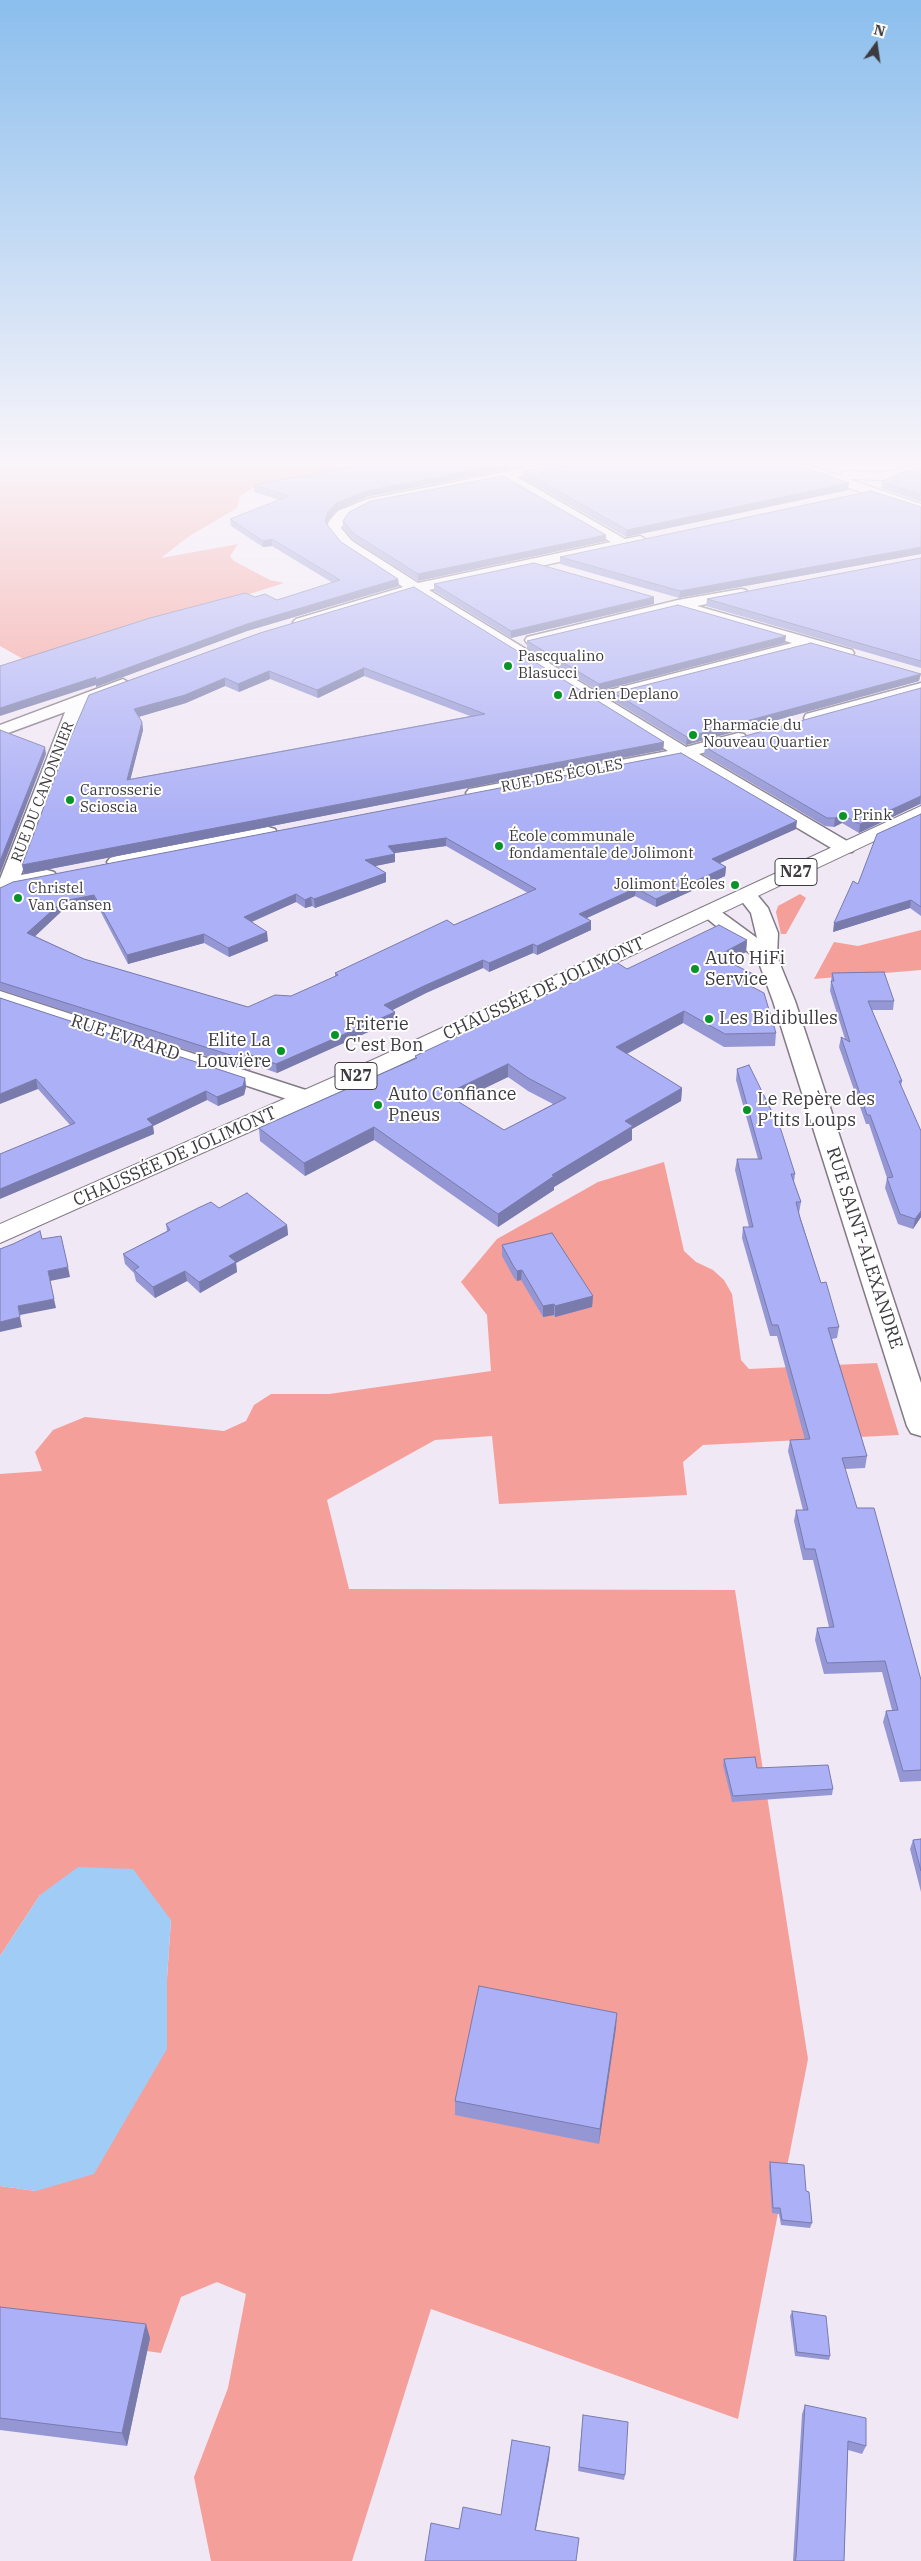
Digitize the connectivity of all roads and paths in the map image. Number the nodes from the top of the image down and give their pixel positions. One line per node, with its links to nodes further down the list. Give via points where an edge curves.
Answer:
1 (412, 586): 3 (street)
2 (432, 586): 3 (street)
3 (417, 589): 7 (street); 9 (street)
4 (753, 591): 6 (street)
5 (651, 597): 6 (street)
6 (678, 605): 8 (street); 9 (street)
7 (288, 626)
8 (810, 642): 10 (street); 13 (street)
9 (510, 645): 13 (street)
10 (865, 659)
11 (133, 680): 14 (street)
12 (921, 688): 15 (street)
13 (597, 698): 18 (street)
14 (78, 700): 16 (street); 25 (street, RUE DU CANONNIER)
15 (798, 721)
16 (0, 731)
17 (750, 734): 18 (street, RUE DES ÉCOLES)
18 (684, 752): 19 (street, RUE DES ÉCOLES); 22 (street)
19 (462, 796)
20 (921, 812): 22 (main road, CHAUSSÉE DE JOLIMONT / N27)
21 (284, 830): 23 (street)
22 (845, 848): 26 (main road, CHAUSSÉE DE JOLIMONT / N27)
23 (104, 865)
24 (65, 872): 25 (street)
25 (4, 886)
26 (747, 895): 27 (main road, CHAUSSÉE DE JOLIMONT / N27); 28 (street, RUE SAINT-ALEXANDRE, via 761,912 768,933)
27 (709, 912): 28 (street, RUE SAINT-ALEXANDRE); 30 (main road, CHAUSSÉE DE JOLIMONT / N27)
28 (767, 957): 32 (street, RUE SAINT-ALEXANDRE)
29 (5, 1001): 30 (street, RUE EVRARD)
30 (307, 1098): 31 (main road, CHAUSSÉE DE JOLIMONT / N27)
31 (0, 1234)
32 (921, 1426)

